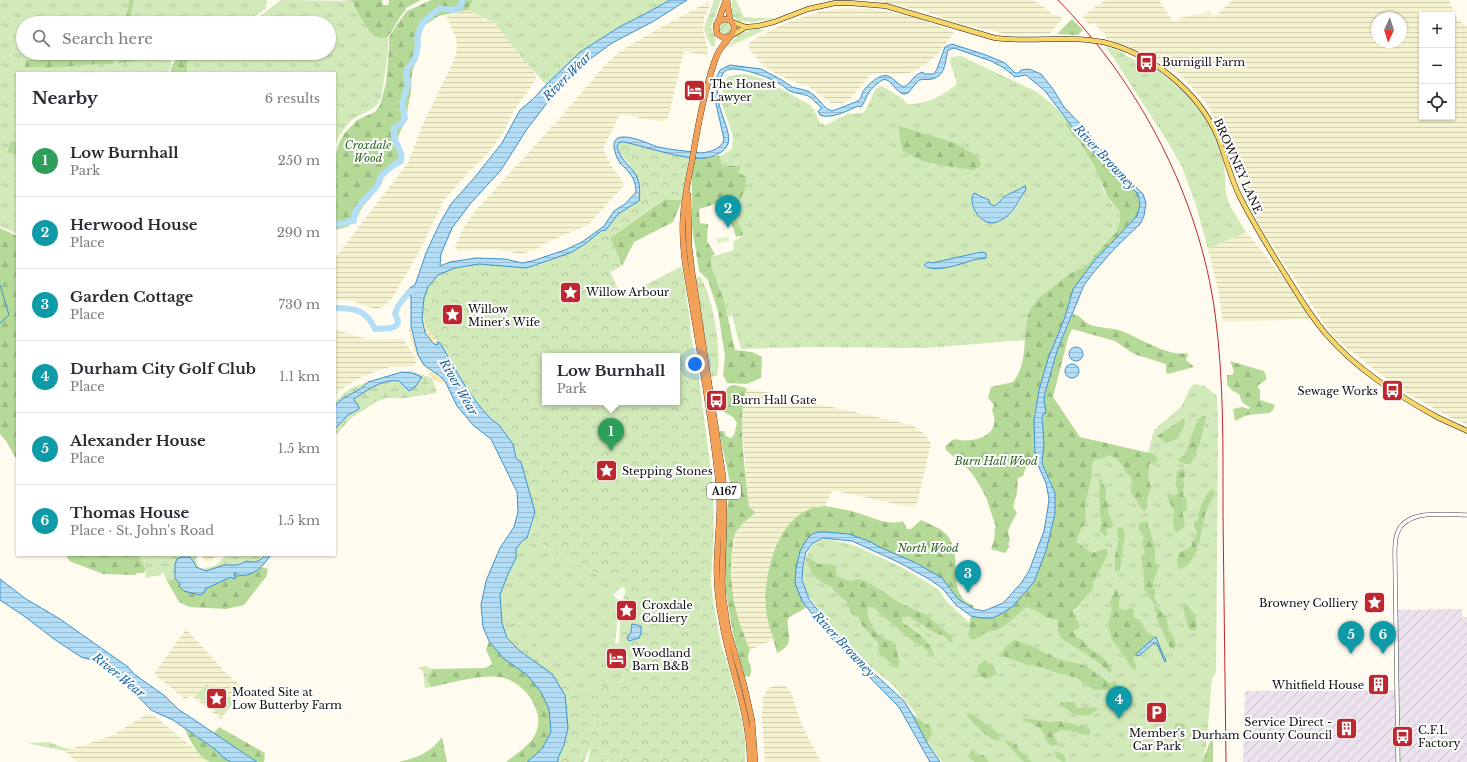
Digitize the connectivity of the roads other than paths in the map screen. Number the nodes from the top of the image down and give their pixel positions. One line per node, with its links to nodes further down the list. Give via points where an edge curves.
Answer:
1 (727, 0): 3 (highway); 4 (highway)
2 (835, 2): 5 (main road, BROWNEY LANE, via 808,8 763,25); 10 (main road, BROWNEY LANE, bridge, via 886,6 995,38 1072,38 1103,42 1127,50 1167,73 1185,88 1210,122 1239,195 1257,230 1326,335 1354,362 1386,385 1424,409)
3 (731, 21): 4 (highway, via 722,19); 5 (main road); 6 (highway, via 734,30)
4 (717, 22): 7 (highway, A167, via 715,28)
5 (746, 27): 6 (main road)
6 (731, 35): 7 (highway, via 726,38); 8 (highway, A167)
7 (720, 36): 8 (highway, A167)
8 (720, 49): 9 (highway, A167, via 713,66)
9 (688, 183): 12 (highway, A167, via 682,220 686,266 719,480 718,596 748,727); 13 (highway, A167, via 689,246 724,477 723,597 728,630 752,721)
10 (1467, 431)
11 (1467, 515): 14 (street, via 1413,517 1397,532 1395,562)
12 (750, 762)
13 (755, 762)
14 (1398, 762)

